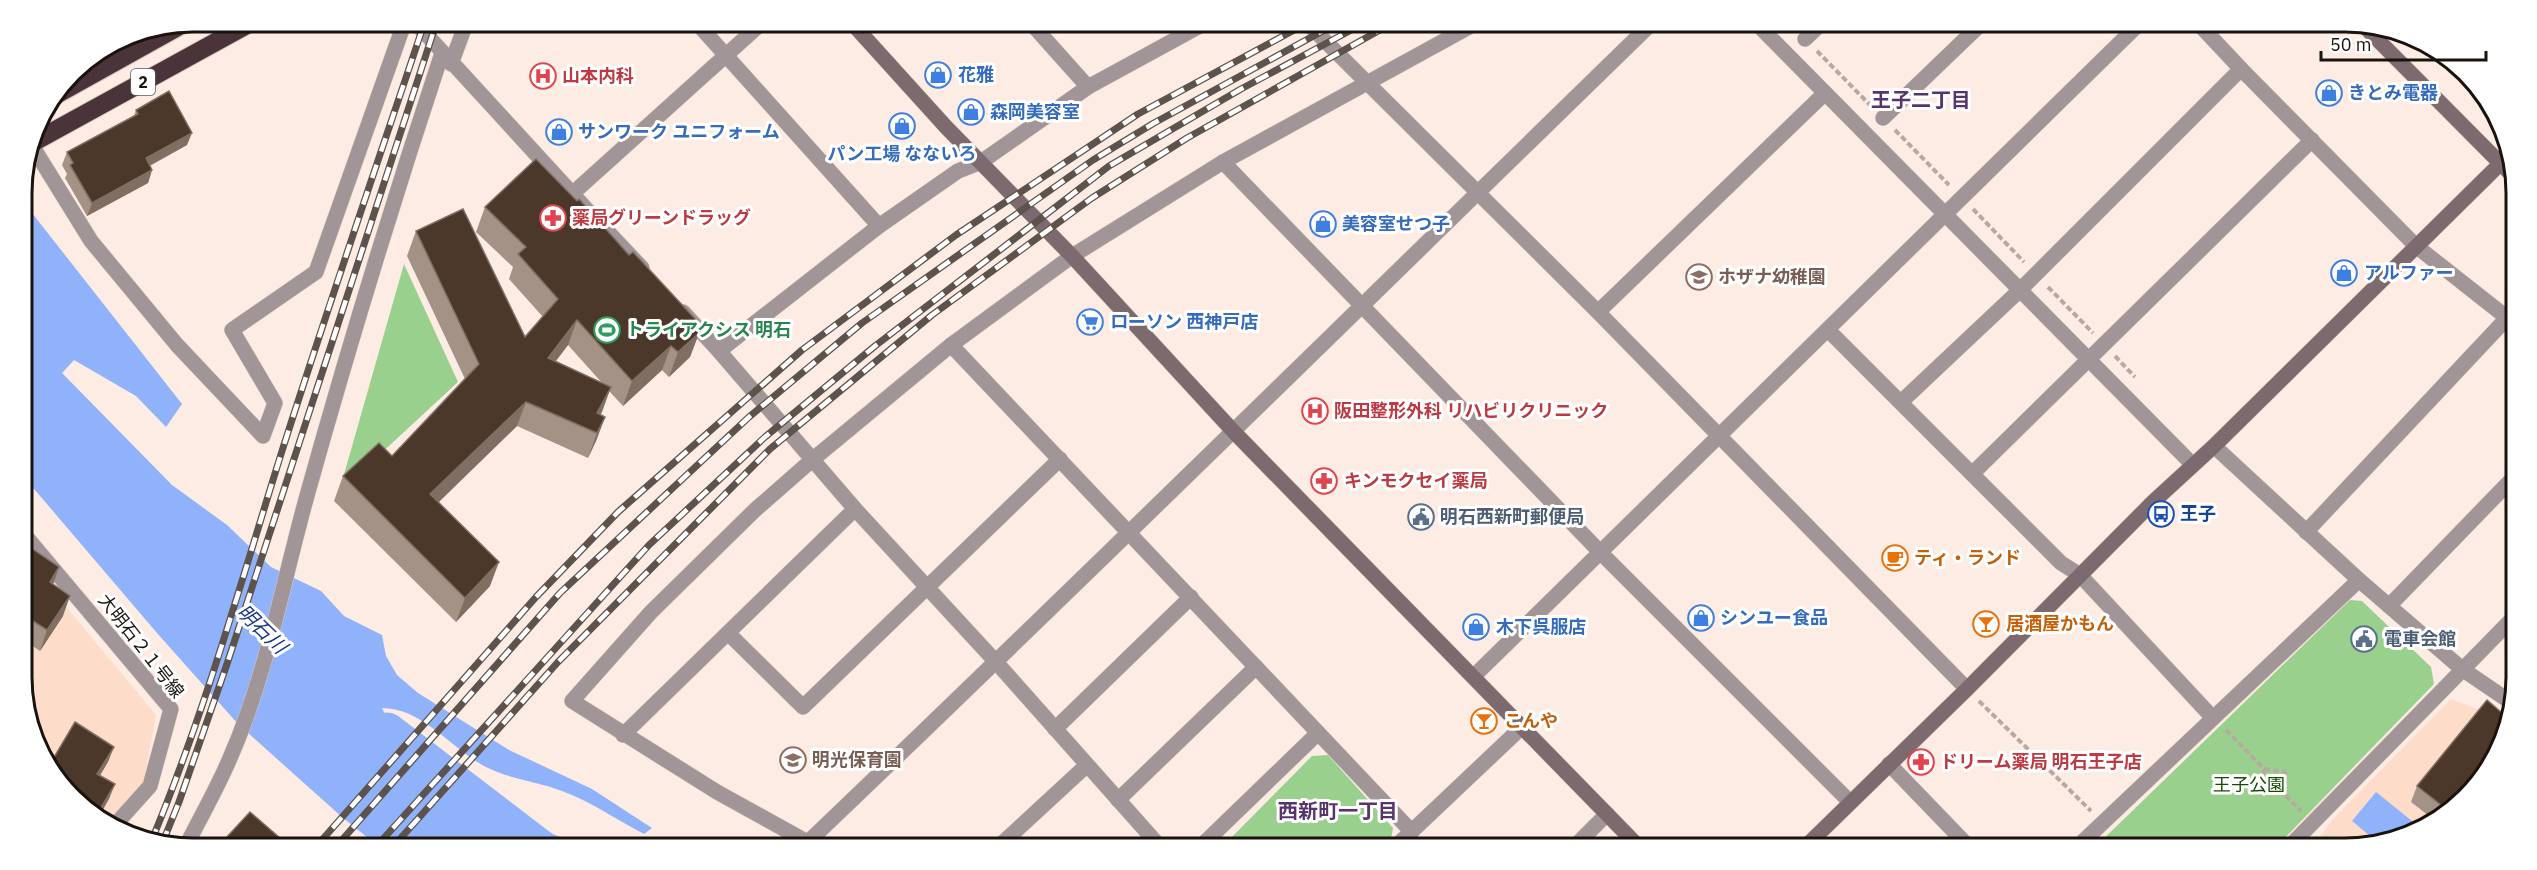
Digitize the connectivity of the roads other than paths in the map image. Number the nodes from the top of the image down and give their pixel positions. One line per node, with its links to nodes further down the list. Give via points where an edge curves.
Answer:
1 (234, 32): 29 (highway, 2)
2 (401, 32): 31 (street, via 316,272 232,330 275,403 263,435 177,345 90,241)
3 (424, 32): 22 (street)
4 (461, 32): 22 (street)
5 (705, 32): 21 (street)
6 (753, 32): 21 (street)
7 (860, 32): 33 (street)
8 (1039, 32): 26 (street)
9 (1189, 32): 26 (street)
10 (1316, 32): 24 (street)
11 (1460, 32): 24 (street)
12 (1643, 32): 36 (street)
13 (1766, 32): 27 (street)
14 (1812, 32): 20 (street)
15 (1968, 32): 28 (street)
16 (2131, 32): 38 (street)
17 (2206, 32): 23 (street)
18 (164, 35): 25 (highway, 2)
19 (2379, 36): 32 (street)
20 (1805, 39)
21 (728, 56): 37 (street); 39 (street)
22 (446, 58): 37 (street); 92 (street, via 395,195 261,671 230,758)
23 (2241, 69): 30 (street); 43 (street)
24 (1367, 83): 34 (street); 36 (street)
25 (74, 84)
26 (1088, 87): 33 (street)
27 (1825, 93): 38 (street); 46 (street)
28 (1883, 118)
29 (42, 138)
30 (2312, 140): 40 (street); 52 (street)
31 (37, 151)
32 (2501, 157)
33 (981, 162): 39 (street, via 958,171); 41 (street)
34 (1222, 162): 41 (street); 45 (street)
35 (2502, 162): 40 (street)
36 (1477, 193): 45 (street); 46 (street)
37 (572, 194): 42 (street)
38 (1946, 215): 43 (street); 49 (street)
39 (879, 226): 51 (street)
40 (2416, 246): 47 (street); 56 (street)
41 (1072, 256): 50 (street); 54 (street)
42 (650, 277)
43 (2020, 290): 52 (street); 53 (street)
44 (673, 302): 51 (street)
45 (1360, 306): 54 (street); 66 (street)
46 (1598, 312): 55 (street)
47 (2506, 315)
48 (2506, 326): 64 (street)
49 (1828, 330): 53 (street); 55 (street)
50 (951, 345): 57 (street); 58 (street)
51 (720, 351): 58 (street)
52 (2087, 358): 59 (street); 60 (street)
53 (1901, 402): 60 (street)
54 (1234, 432): 63 (street); 77 (street)
55 (1719, 437): 66 (street); 78 (street)
56 (2214, 446): 59 (street); 64 (street)
57 (1060, 459): 63 (street); 69 (street)
58 (812, 460): 62 (street); 84 (street, via 651,612 572,701)
59 (2193, 465): 67 (street)
60 (1972, 474): 67 (street, via 2061,563)
61 (2506, 485): 71 (street)
62 (855, 509): 69 (street); 73 (street)
63 (1129, 532): 70 (street); 74 (street)
64 (2306, 532): 68 (street)
65 (32, 544): 90 (street, 大明石２１号線, via 171,709 150,786)
66 (1601, 553): 77 (street); 88 (street)
67 (2080, 575): 78 (street); 80 (street)
68 (2360, 580): 71 (street); 80 (street)
69 (928, 588): 73 (street, via 803,707); 74 (street)
70 (1191, 597): 75 (street); 82 (street)
71 (2390, 606): 76 (street)
72 (2506, 625): 76 (street)
73 (728, 633): 84 (street)
74 (996, 662): 82 (street); 94 (street)
75 (1256, 667): 83 (street); 87 (street)
76 (2462, 669): 79 (street); 104 (street)
77 (1474, 676): 81 (street)
78 (1967, 689): 85 (street)
79 (2504, 698)
80 (2212, 717): 103 (street)
81 (1522, 727): 89 (street); 91 (street)
82 (1055, 729): 86 (street)
83 (1318, 733): 91 (street); 97 (street)
84 (623, 735): 93 (street)
85 (1889, 764): 88 (street); 102 (street)
86 (1087, 765): 87 (street); 95 (street)
87 (1118, 800): 96 (street)
88 (1850, 802): 101 (street)
89 (1607, 814): 99 (street); 100 (street)
90 (119, 820)
91 (1412, 832): 98 (street)
92 (190, 838)
93 (800, 838)
94 (822, 838)
95 (1008, 838)
96 (1152, 838)
97 (1209, 838)
98 (1406, 838)
99 (1583, 838)
100 (1630, 838)
101 (1814, 838)
102 (1960, 838)
103 (2086, 838)
104 (2298, 838)

